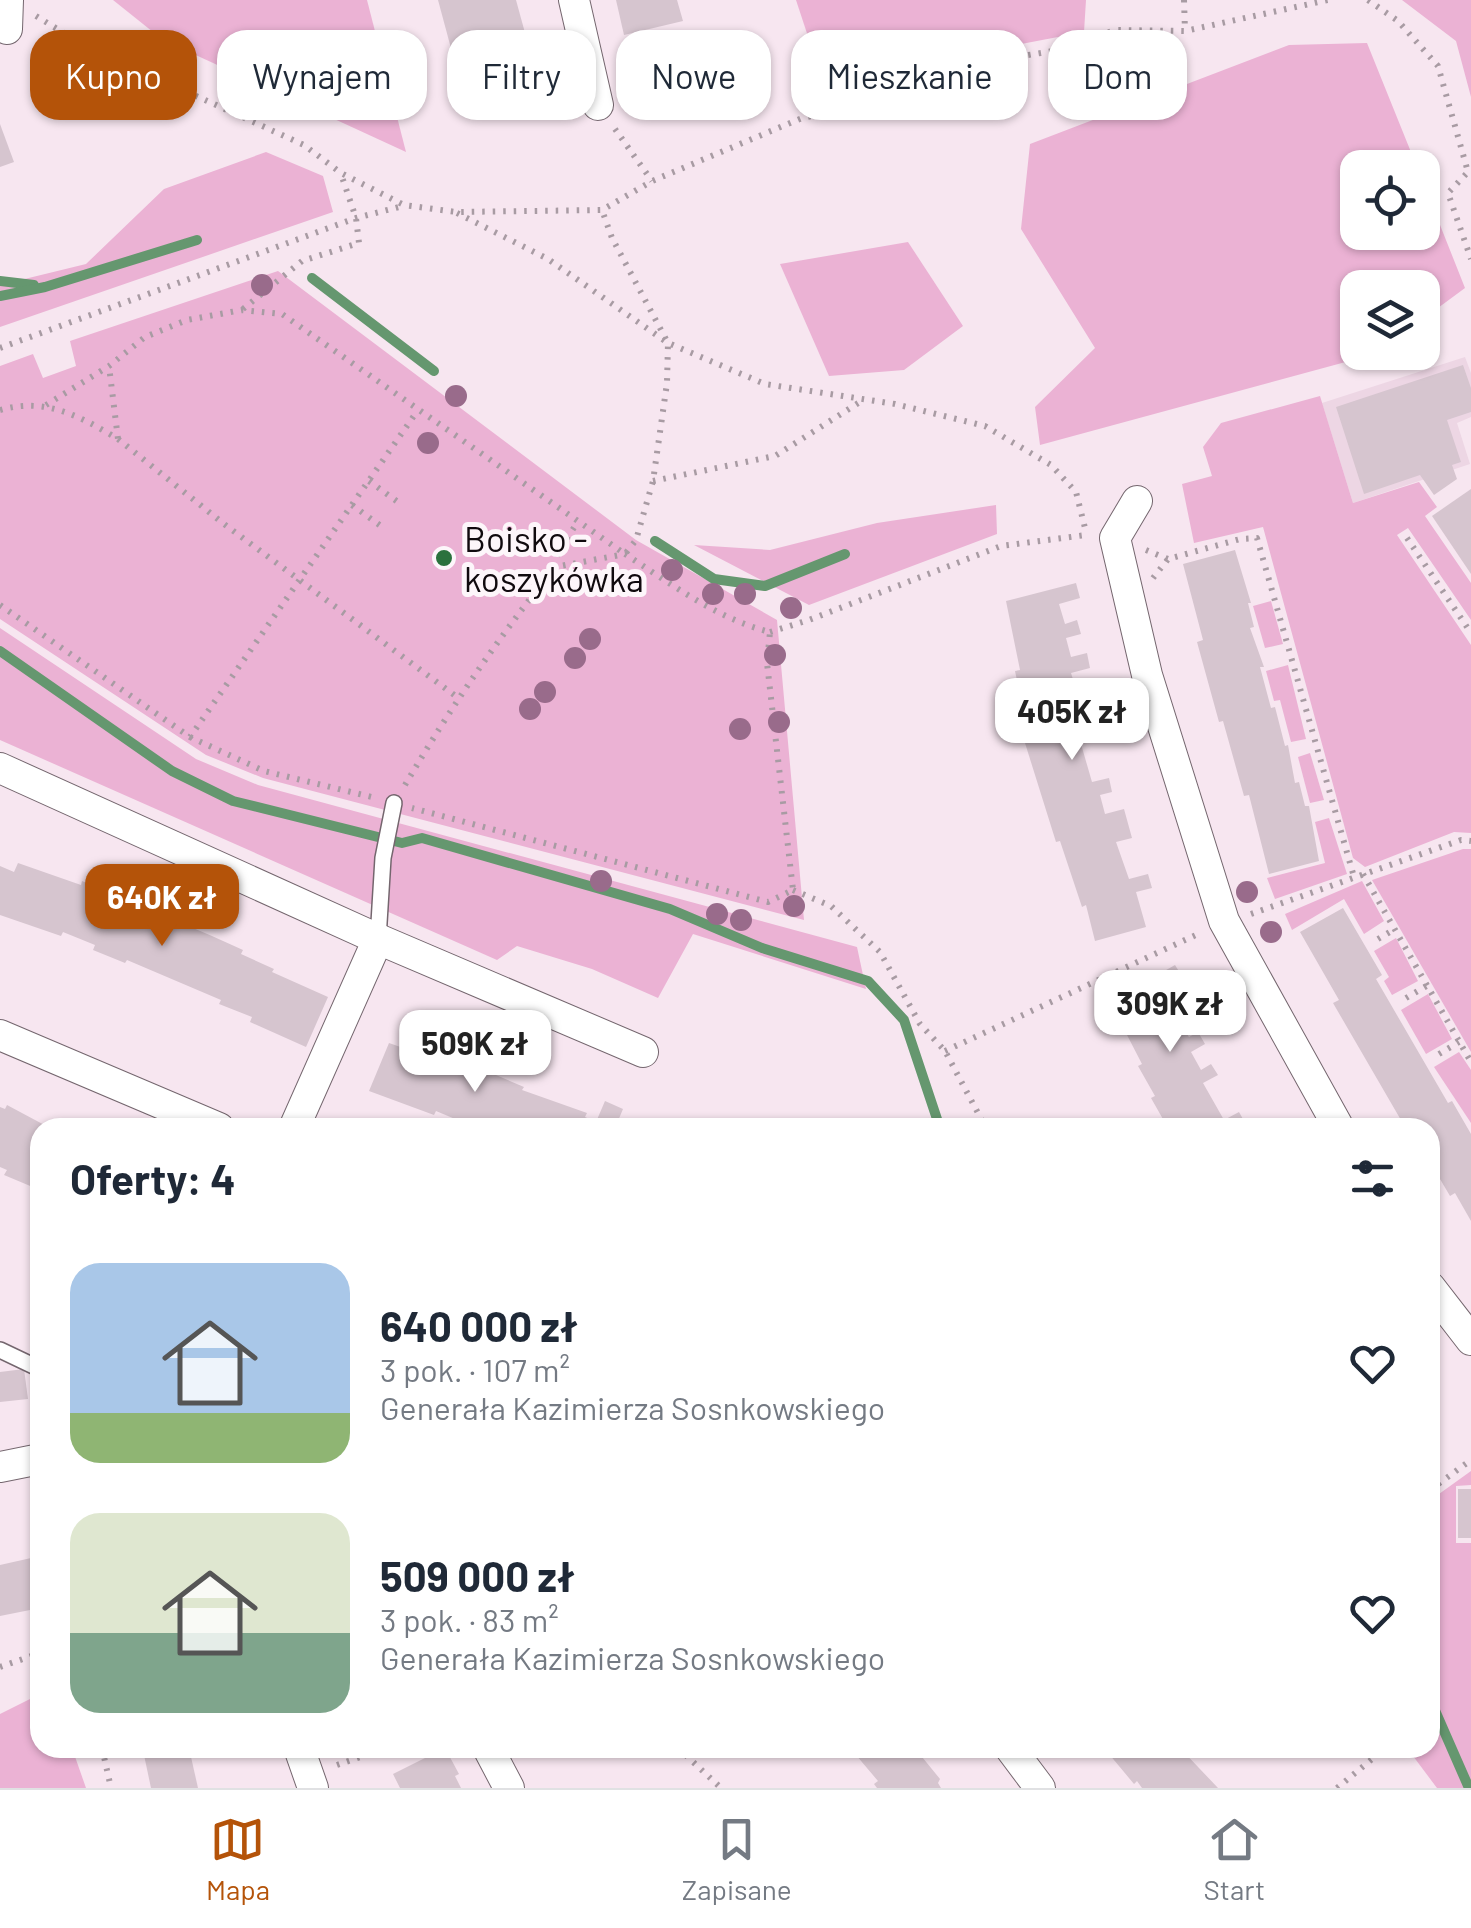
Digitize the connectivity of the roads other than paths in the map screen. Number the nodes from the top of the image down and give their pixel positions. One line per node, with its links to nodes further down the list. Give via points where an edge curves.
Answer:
1 (574, 0): 2 (street)
2 (598, 105)
3 (1137, 500): 11 (street, via 1115,538 1147,675 1224,921)
4 (0, 768): 6 (street)
5 (394, 803): 6 (lane)
6 (378, 938): 8 (street); 10 (street)
7 (0, 1035): 9 (street)
8 (643, 1052)
9 (195, 1118)
10 (298, 1118)
11 (1332, 1118)
12 (1440, 1299): 13 (street)
13 (1471, 1340)
14 (0, 1350): 15 (lane)
15 (30, 1364)
16 (30, 1462): 17 (street)
17 (0, 1466)
18 (304, 1758): 21 (street)
19 (493, 1758): 22 (street)
20 (1018, 1758): 23 (street)
21 (314, 1788)
22 (509, 1788)
23 (1040, 1788)

